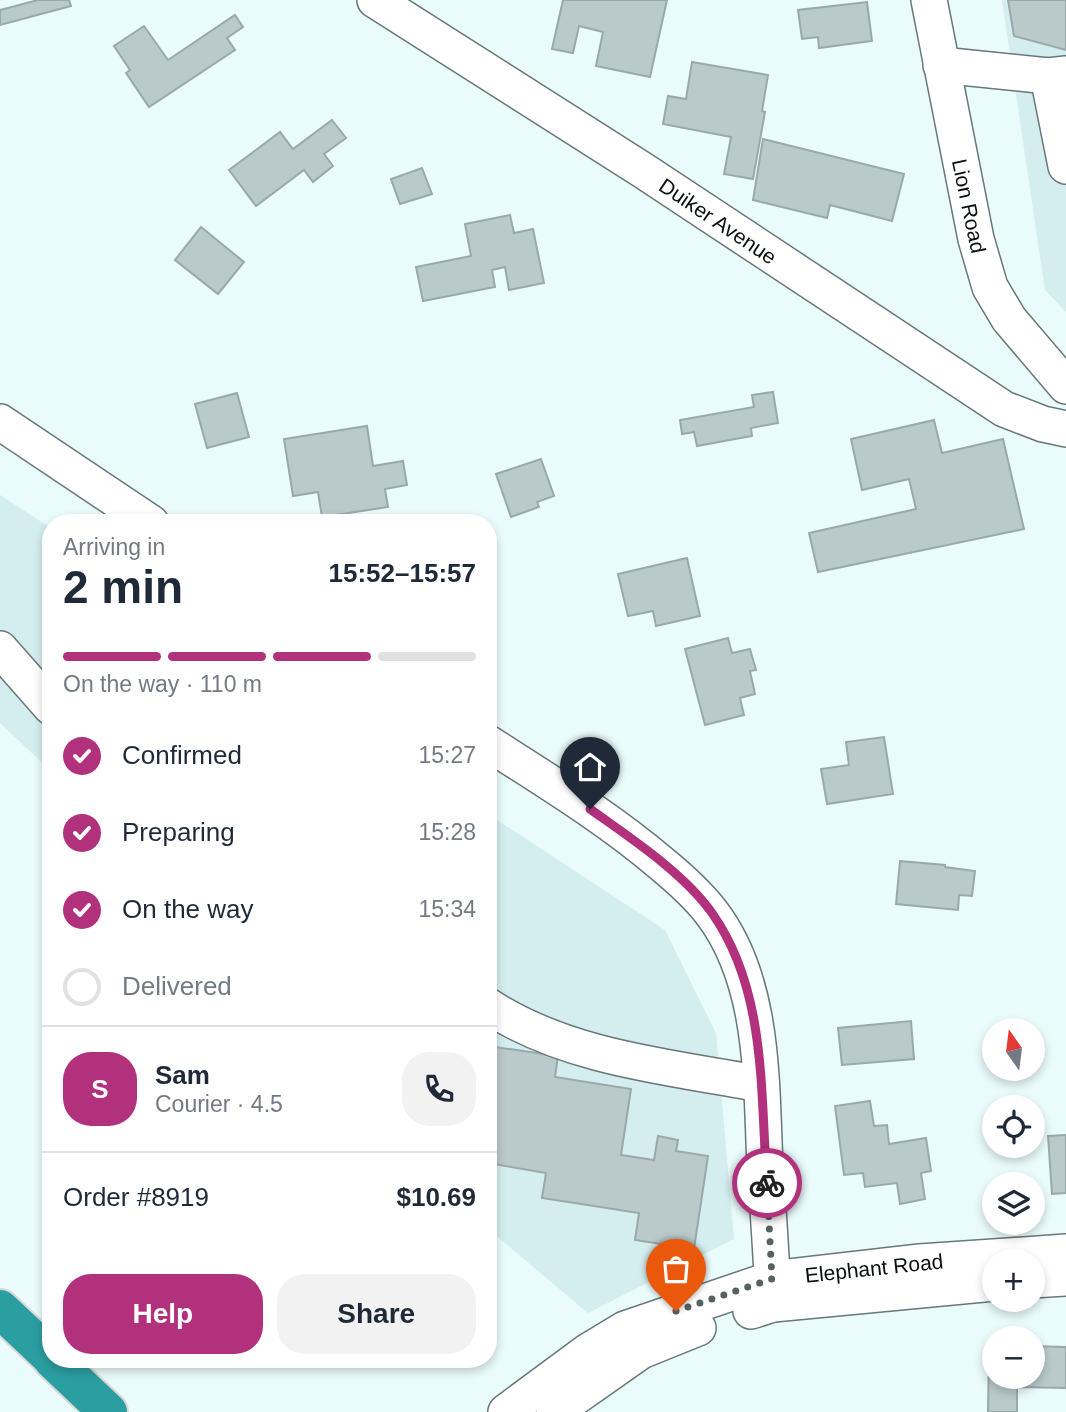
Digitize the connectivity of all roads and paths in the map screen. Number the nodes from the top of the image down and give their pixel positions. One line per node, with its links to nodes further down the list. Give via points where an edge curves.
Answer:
1 (375, 0): 8 (street, Duiker Avenue, via 1004,409)
2 (929, 0): 3 (street, Lion Road)
3 (941, 65): 4 (street); 6 (street, Lion Road, via 975,239 990,287 1009,319)
4 (1057, 75): 5 (street)
5 (1066, 166)
6 (1066, 386)
7 (0, 422): 9 (street)
8 (1066, 429)
9 (138, 514)
10 (0, 649): 11 (street)
11 (42, 697)
12 (497, 749): 14 (street, via 640,845 711,912 741,969 755,1026)
13 (497, 1012): 14 (street, via 515,1024 604,1055)
14 (761, 1084): 19 (street)
15 (1066, 1252): 19 (street, Elephant Road, via 920,1262)
16 (1066, 1278): 17 (street)
17 (1045, 1279)
18 (982, 1283): 19 (street, Elephant Road)
19 (773, 1291): 24 (street, Elephant Road, via 625,1329); 25 (street, Elephant Road, via 640,1351)
20 (0, 1309): 21 (highway)
21 (42, 1349)
22 (62, 1368): 23 (highway)
23 (108, 1412)
24 (506, 1412)
25 (554, 1412)

